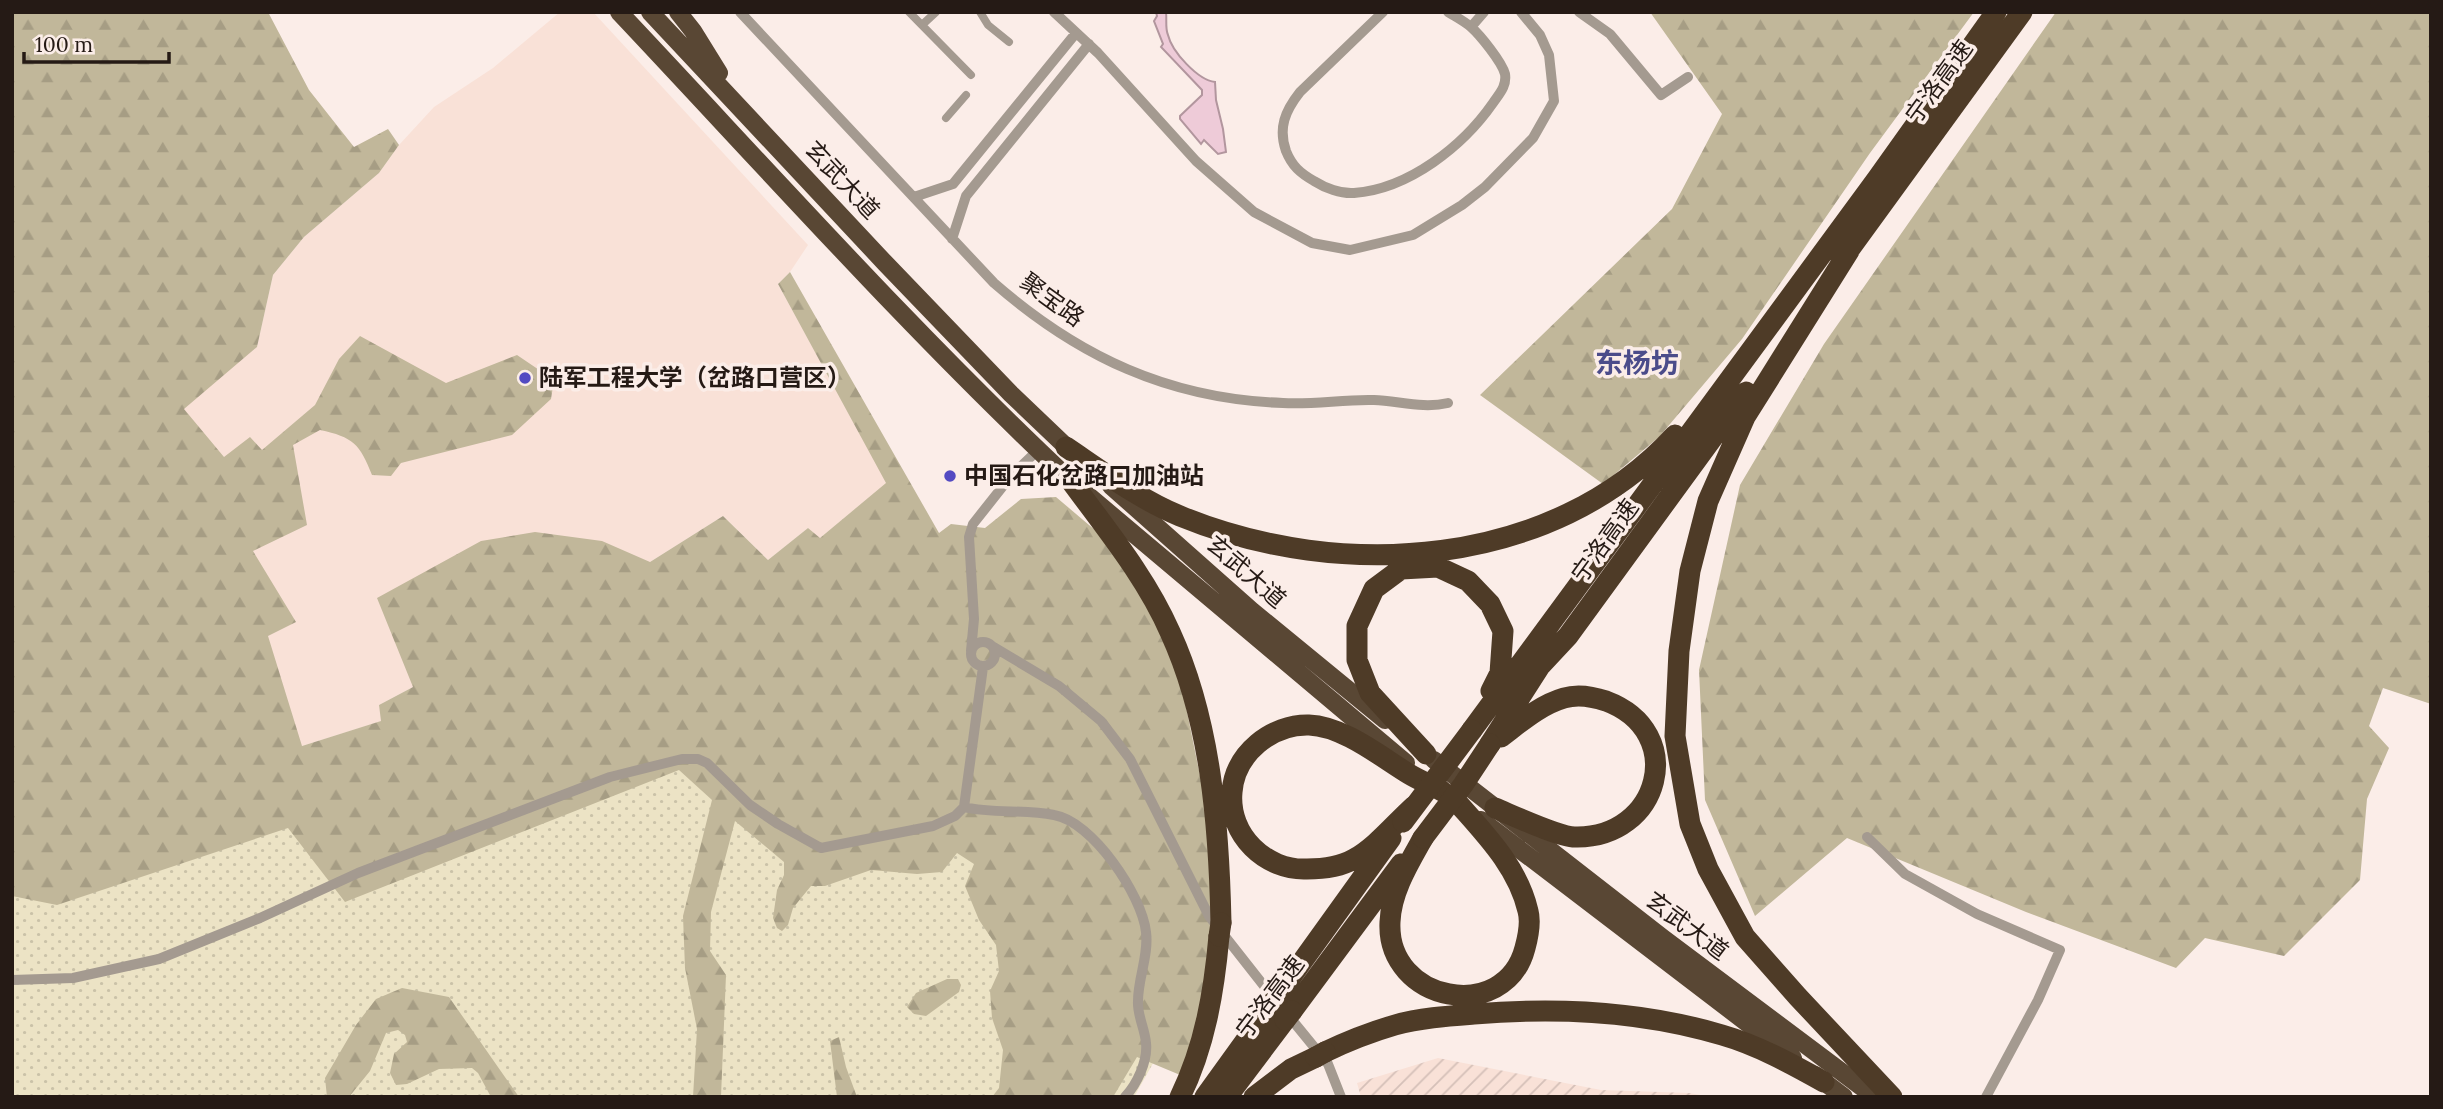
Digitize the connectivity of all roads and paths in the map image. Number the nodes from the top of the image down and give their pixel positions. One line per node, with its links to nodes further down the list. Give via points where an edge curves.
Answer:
1 (620, 12): 32 (highway, 玄武大道, via 872,282)
2 (650, 12): 24 (highway, 玄武大道)
3 (678, 12): 24 (highway)
4 (740, 12): 26 (street, 聚宝路)
5 (909, 12): 16 (street)
6 (936, 12): 16 (street)
7 (980, 12): 19 (street)
8 (1054, 12): 18 (street)
9 (1383, 12): 17 (street, via 1300,92 1282,122 1282,139 1291,162 1300,174 1324,187 1352,193 1410,176 1453,148 1474,126 1504,88 1505,73)
10 (1448, 12): 17 (street)
11 (1484, 12): 17 (street)
12 (1521, 12): 20 (street, via 1549,55 1554,101 1534,138 1485,187 1423,229 1350,250 1312,243 1254,212 1196,161)
13 (1579, 12): 22 (street, via 1610,34 1661,94)
14 (1996, 12): 29 (highway, 宁洛高速)
15 (2022, 12): 28 (highway, 宁洛高速)
16 (922, 25): 21 (street)
17 (1471, 27)
18 (1076, 33): 20 (street); 26 (street, via 953,184)
19 (1009, 42)
20 (1089, 44): 27 (street, via 966,196)
21 (971, 75)
22 (1688, 77)
23 (967, 94): 25 (street)
24 (737, 103): 31 (highway, 玄武大道)
25 (946, 118)
26 (914, 197): 27 (street, 聚宝路)
27 (952, 239): 30 (street, 聚宝路, via 994,283 1069,340 1109,362 1175,387 1229,399 1284,404)
28 (1849, 251): 40 (highway, 宁洛高速, via 1568,636 1540,666); 59 (highway, via 1745,417 1708,501 1690,571 1679,651 1675,736 1690,824 1708,869 1745,937)
29 (1764, 334): 31 (highway, via 1652,460 1603,495 1515,536 1461,548 1395,555 1332,554 1221,531 1134,494); 39 (highway, 宁洛高速)
30 (1448, 403)
31 (1066, 447): 41 (highway, 玄武大道, via 1252,611)
32 (1038, 450): 33 (highway, 玄武大道); 34 (street, via 973,524 968,537)
33 (1071, 481): 42 (highway, 玄武大道); 52 (highway, via 1170,631 1202,730 1214,806 1220,930 1214,990 1200,1046)
34 (974, 619): 35 (street); 36 (street)
35 (990, 644): 36 (street, via 978,643); 37 (street); 38 (street, via 995,656)
36 (971, 651): 38 (street, via 973,662)
37 (1013, 657): 38 (street); 56 (street, via 1081,702 1130,759 1209,916 1328,1064)
38 (986, 666): 43 (street)
39 (1472, 730): 41 (highway, via 1500,673 1503,631 1490,604 1468,581 1438,567 1401,569 1374,589 1357,626 1357,660 1370,693); 45 (highway, 宁洛高速, bridge)
40 (1490, 744): 44 (highway, via 1540,708 1567,697 1595,697 1621,707 1642,726 1654,749 1657,769 1640,810 1619,829 1597,836 1571,838); 47 (highway, 宁洛高速, bridge)
41 (1426, 754): 44 (highway, 玄武大道)
42 (1449, 796): 45 (highway, via 1374,751 1311,725 1284,727 1252,748 1238,770 1232,792 1239,830 1252,849 1285,868 1326,869 1354,859); 47 (highway, via 1510,866 1529,914 1528,938 1516,969 1497,986 1473,996 1438,993 1421,984 1392,946 1390,920 1396,898); 50 (highway, 玄武大道)
43 (964, 807): 48 (street, via 933,825 821,848 750,805 708,763 682,759 610,777 358,873 159,959 73,978); 51 (street, via 1069,819 1093,839 1124,877 1146,933 1138,1006 1146,1055)
44 (1495, 808): 58 (highway, 玄武大道)
45 (1401, 821): 49 (highway, 宁洛高速)
46 (1867, 837): 60 (street, via 1905,874 1977,914 2060,950)
47 (1423, 838): 49 (highway, 宁洛高速)
48 (12, 980)
49 (1282, 1008): 53 (highway, 宁洛高速); 54 (highway, 宁洛高速)
50 (1824, 1082): 55 (highway, via 1725,1036 1664,1019 1513,1010 1397,1024 1352,1039 1291,1069); 57 (highway, 玄武大道)
51 (1125, 1097)
52 (1180, 1097)
53 (1205, 1097)
54 (1227, 1097)
55 (1254, 1097)
56 (1341, 1097)
57 (1844, 1097)
58 (1875, 1097)
59 (1892, 1097)
60 (1986, 1097)

